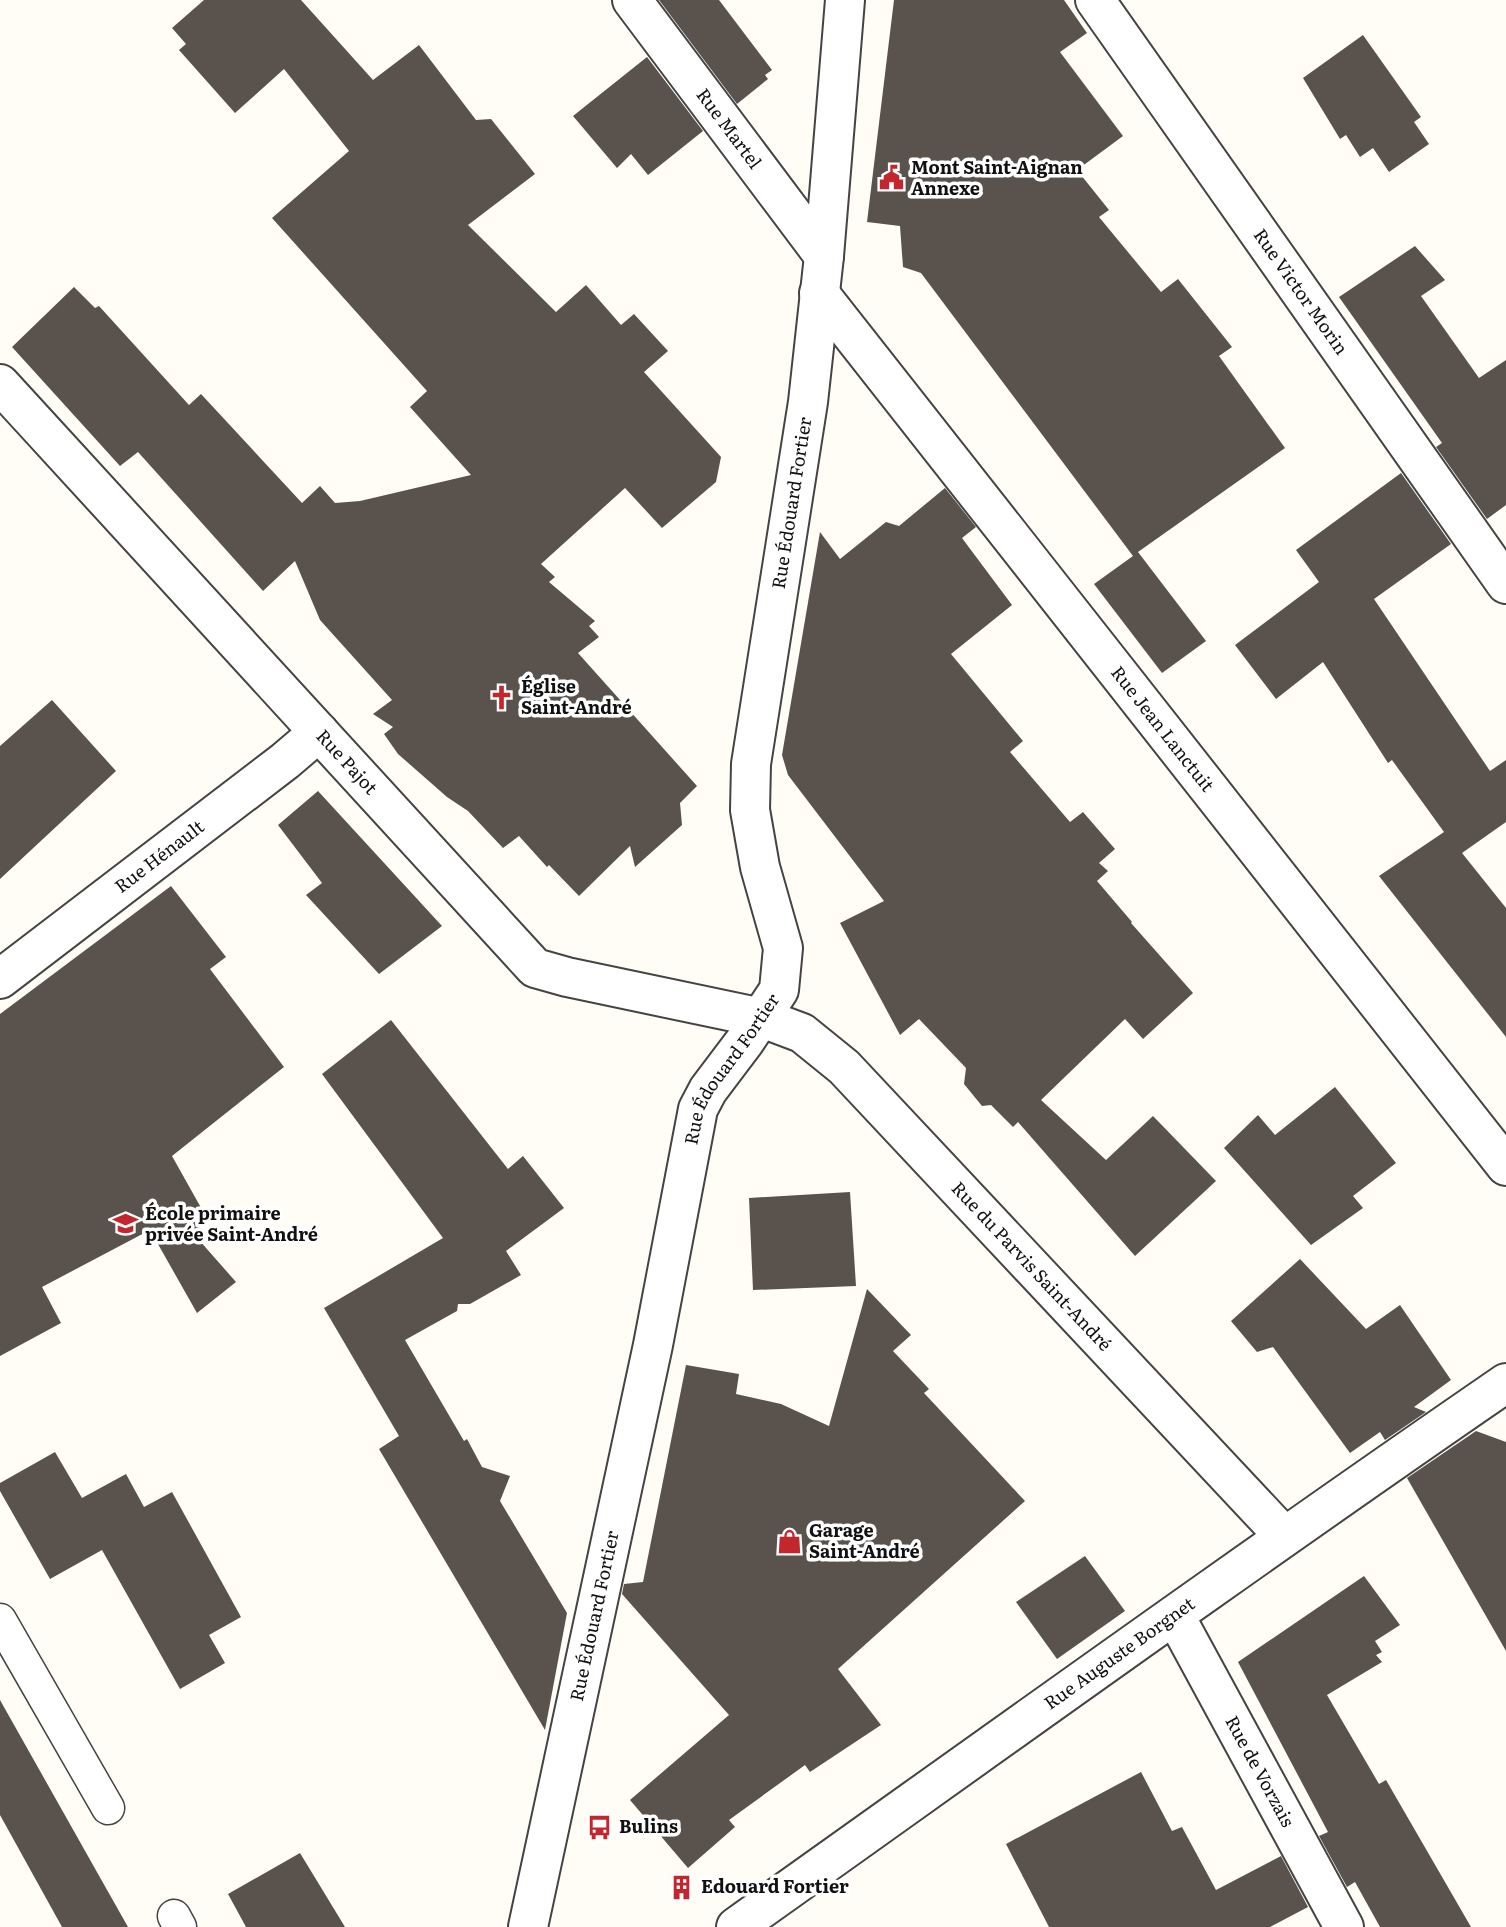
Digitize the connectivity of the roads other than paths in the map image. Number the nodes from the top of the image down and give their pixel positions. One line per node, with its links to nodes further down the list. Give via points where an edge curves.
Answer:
1 (632, 0): 4 (street, Rue Martel)
2 (845, 0): 4 (street, Rue Édouard Fortier)
3 (1096, 0): 6 (street, Rue Victor Morin)
4 (821, 274): 9 (street, Rue Édouard Fortier, via 808,402 751,764 750,810 760,867 783,948 779,990); 10 (street, Rue Jean Lanctuit)
5 (0, 384): 7 (street, Rue Pajot)
6 (1506, 584)
7 (319, 732): 8 (street, Rue Hénault); 9 (street, Rue Pajot, via 536,968)
8 (0, 979)
9 (762, 1018): 12 (street, Rue du Parvis Saint-André, via 802,1033 844,1067); 16 (street, Rue Édouard Fortier, via 698,1109 650,1359)
10 (1506, 1166)
11 (1506, 1383): 12 (street, Rue Auguste Borgnet)
12 (1284, 1536): 13 (street, Rue Auguste Borgnet)
13 (1175, 1616): 17 (street, Rue Auguste Borgnet); 18 (street, Rue de Vorzais)
14 (0, 1620): 15 (lane)
15 (108, 1808)
16 (528, 1927)
17 (736, 1927)
18 (1344, 1927)

